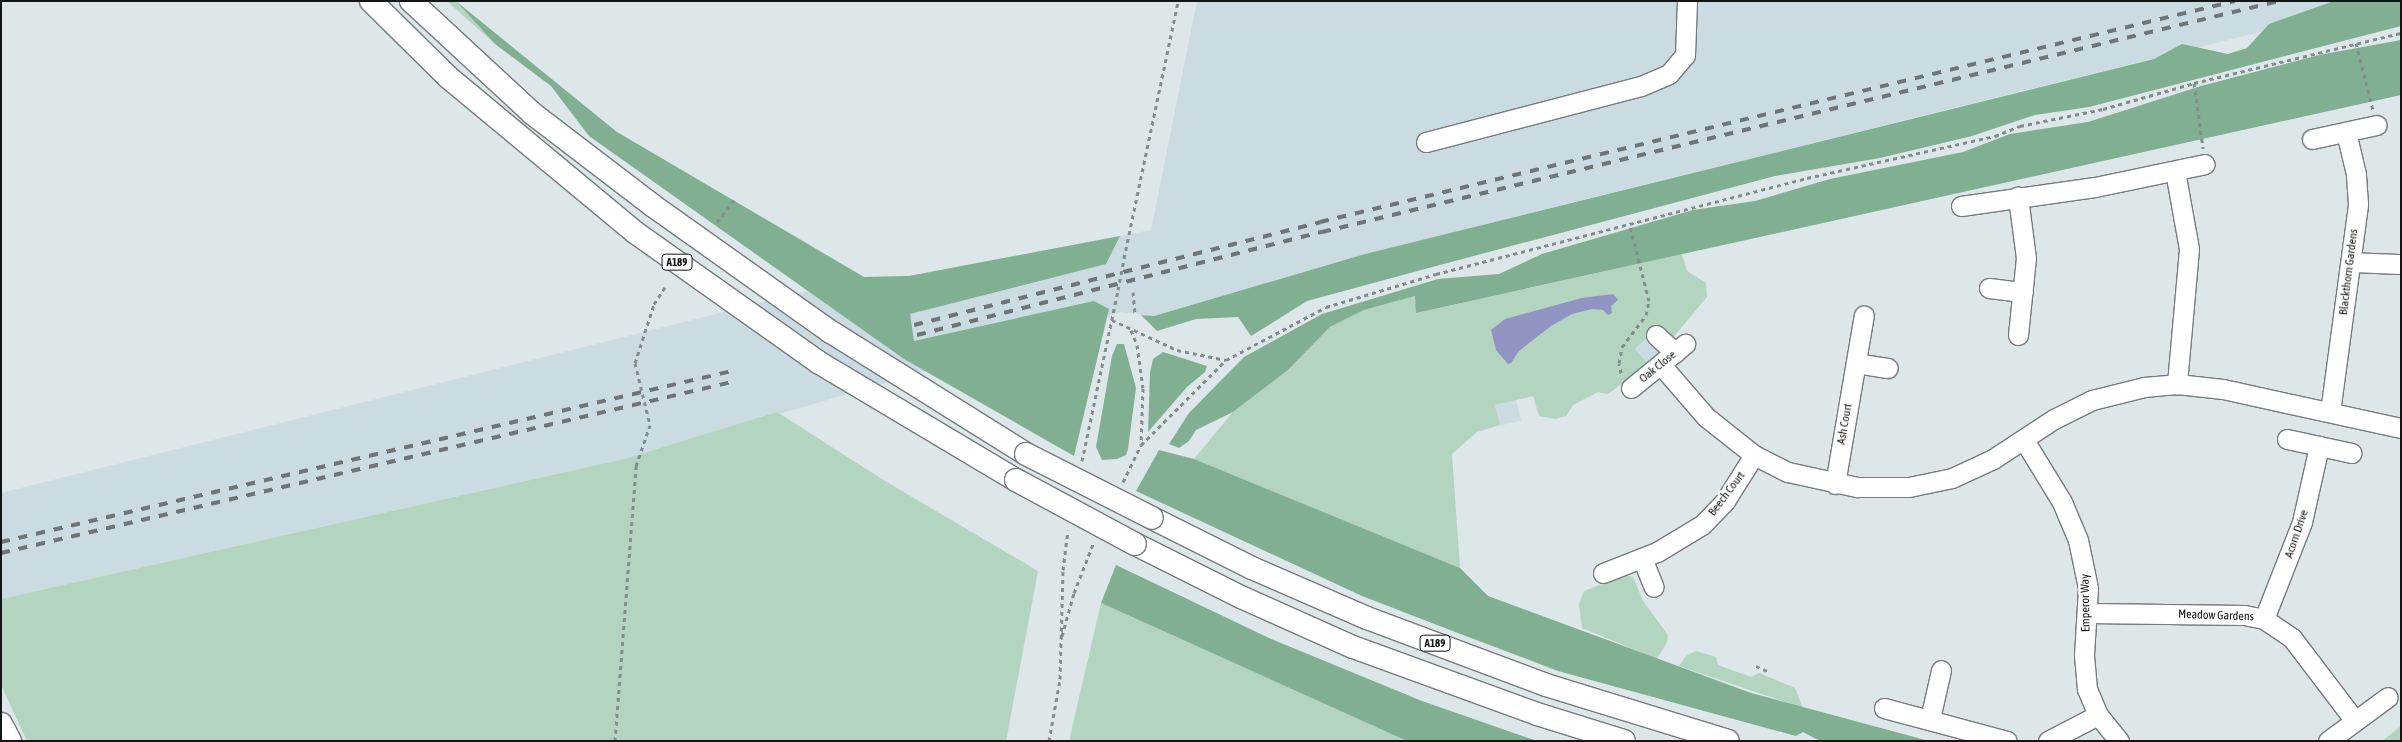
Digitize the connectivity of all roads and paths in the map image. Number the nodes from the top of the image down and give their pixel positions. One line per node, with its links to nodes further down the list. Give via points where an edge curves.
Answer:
1 (371, 1): 66 (main road, A189, bridge, via 448,77 636,233 818,362 1016,480 1241,597 1353,647 1537,714)
2 (410, 1): 67 (main road, A189, bridge, via 533,114 652,205 831,332 1026,454 1252,568 1367,618 1546,684)
3 (1178, 1): 23 (path, bridge)
4 (1687, 1): 11 (street, via 1685,55 1669,74 1641,86)
5 (2401, 33): 6 (path)
6 (2356, 43): 7 (path); 8 (path)
7 (2194, 83): 12 (path); 18 (path, via 2103,109 2020,126 1986,138 1807,178)
8 (2377, 125): 9 (street)
9 (2346, 132): 10 (street); 19 (street, Blackthorn Gardens, via 2358,191)
10 (2312, 139)
11 (1426, 142)
12 (2205, 164): 13 (street)
13 (2175, 171): 14 (street); 36 (street, via 2189,249)
14 (2018, 197): 16 (street); 25 (street, via 2026,245)
15 (735, 200): 17 (path)
16 (1961, 206)
17 (717, 222)
18 (1630, 226): 33 (path, via 1436,274 1326,307); 37 (path, via 1649,301 1646,315 1625,340 1620,356 1620,370)
19 (2351, 262): 20 (street); 38 (street, Blackthorn Gardens)
20 (2401, 264)
21 (665, 287): 64 (path, bridge, via 654,304 635,363 650,425 636,466)
22 (1989, 288): 25 (street)
23 (1118, 290)
24 (1133, 292): 26 (path)
25 (2023, 292): 31 (street)
26 (1135, 314)
27 (1864, 315): 34 (street, Ash Court)
28 (1112, 320): 29 (path)
29 (1130, 330): 33 (path, via 1177,350); 42 (path, via 1137,346 1143,388)
30 (1656, 335): 32 (street)
31 (2018, 335)
32 (1674, 354): 37 (street, Oak Close); 45 (street, via 1706,417)
33 (1226, 360): 42 (path)
34 (1856, 363): 35 (street); 46 (street, Ash Court)
35 (1888, 368)
36 (2177, 384): 38 (street, via 2223,389); 41 (street, via 2128,390 2092,400)
37 (1631, 388)
38 (2330, 412): 39 (street)
39 (2401, 428)
40 (2288, 439): 43 (street)
41 (2024, 440): 46 (street, via 1972,470 1930,484 1890,488); 52 (street, Emperor Way, via 2071,520 2084,563)
42 (1141, 445): 47 (path)
43 (2319, 446): 44 (street); 53 (street, Acorn Drive, via 2302,522)
44 (2351, 453)
45 (1754, 455): 46 (street, via 1788,472); 49 (street, Beech Court, via 1725,502 1708,520 1675,543)
46 (1835, 484)
47 (1119, 491)
48 (1097, 536): 65 (path, via 1074,593 1062,636 1060,678)
49 (1642, 558): 50 (street, Beech Court); 51 (street)
50 (1603, 573)
51 (1654, 587)
52 (2088, 613): 53 (street, Meadow Gardens, via 2244,615); 59 (street, Emperor Way, via 2085,673)
53 (2264, 619): 61 (street, Meadow Gardens, via 2292,638)
54 (1756, 666): 56 (path)
55 (1941, 670): 60 (street)
56 (1767, 671)
57 (2388, 697): 61 (street)
58 (1884, 708): 60 (street)
59 (2098, 715): 69 (street); 70 (street, Emperor Way)
60 (1930, 719): 68 (street)
61 (2355, 721): 71 (street)
62 (1, 724): 63 (main road)
63 (10, 741)
64 (616, 741)
65 (1049, 741)
66 (1624, 741)
67 (1728, 741)
68 (2007, 741)
69 (2048, 741)
70 (2119, 741)
71 (2328, 741)

